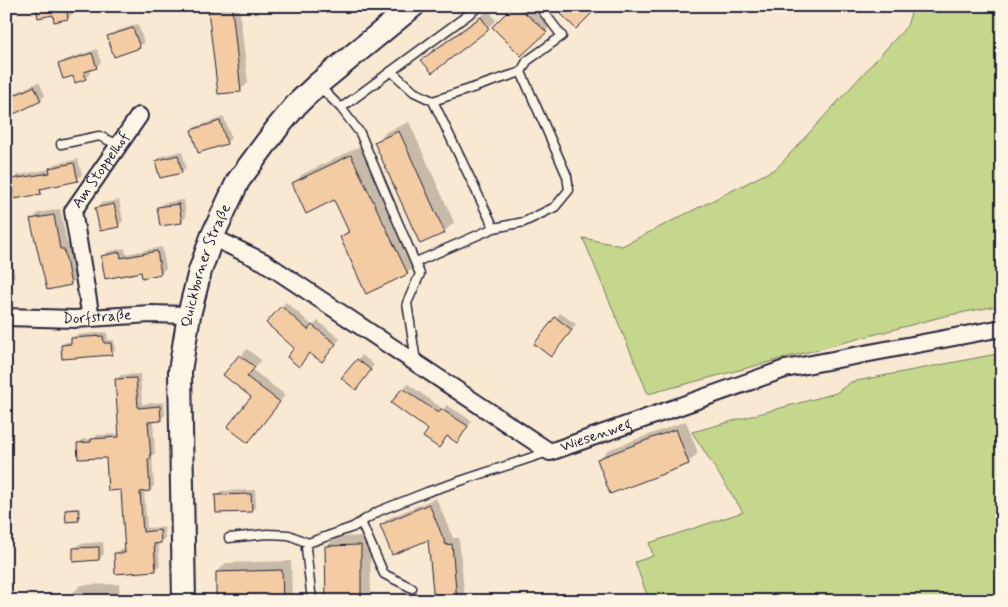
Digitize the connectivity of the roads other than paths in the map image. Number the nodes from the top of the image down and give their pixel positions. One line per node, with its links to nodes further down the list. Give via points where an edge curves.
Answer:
1 (412, 6): 6 (main road, Quickborner Straße)
2 (480, 6): 4 (lane)
3 (539, 6): 5 (lane, via 562,36 527,61)
4 (391, 71): 7 (lane, via 414,92); 8 (lane)
5 (521, 72): 7 (lane); 12 (lane, via 567,176 569,190 555,207 524,222)
6 (318, 84): 8 (lane); 13 (main road, Quickborner Straße, via 278,126 238,181)
7 (433, 101): 12 (lane)
8 (341, 108): 14 (lane, via 360,133)
9 (139, 116): 11 (street, Am Stoppelhof)
10 (61, 144): 11 (lane, via 99,136)
11 (120, 145): 17 (street, Am Stoppelhof, via 73,211)
12 (494, 228): 14 (lane)
13 (212, 237): 15 (main road, Quickborner Straße); 19 (street, Wiesenweg, via 264,262)
14 (416, 262): 19 (lane, via 420,274 407,303)
15 (189, 315): 17 (street, Dorfstraße); 25 (main road, Quickborner Straße, via 180,371)
16 (6, 317): 17 (street, Dorfstraße)
17 (91, 318)
18 (1002, 328): 20 (street, Wiesenweg, via 785,369)
19 (417, 363): 20 (street, Wiesenweg)
20 (550, 452): 21 (lane, via 441,486 379,511)
21 (361, 522): 23 (lane); 24 (lane, via 384,574)
22 (229, 538): 23 (lane, via 289,535)
23 (308, 543): 26 (lane)
24 (412, 588)
25 (184, 601)
26 (312, 601)

